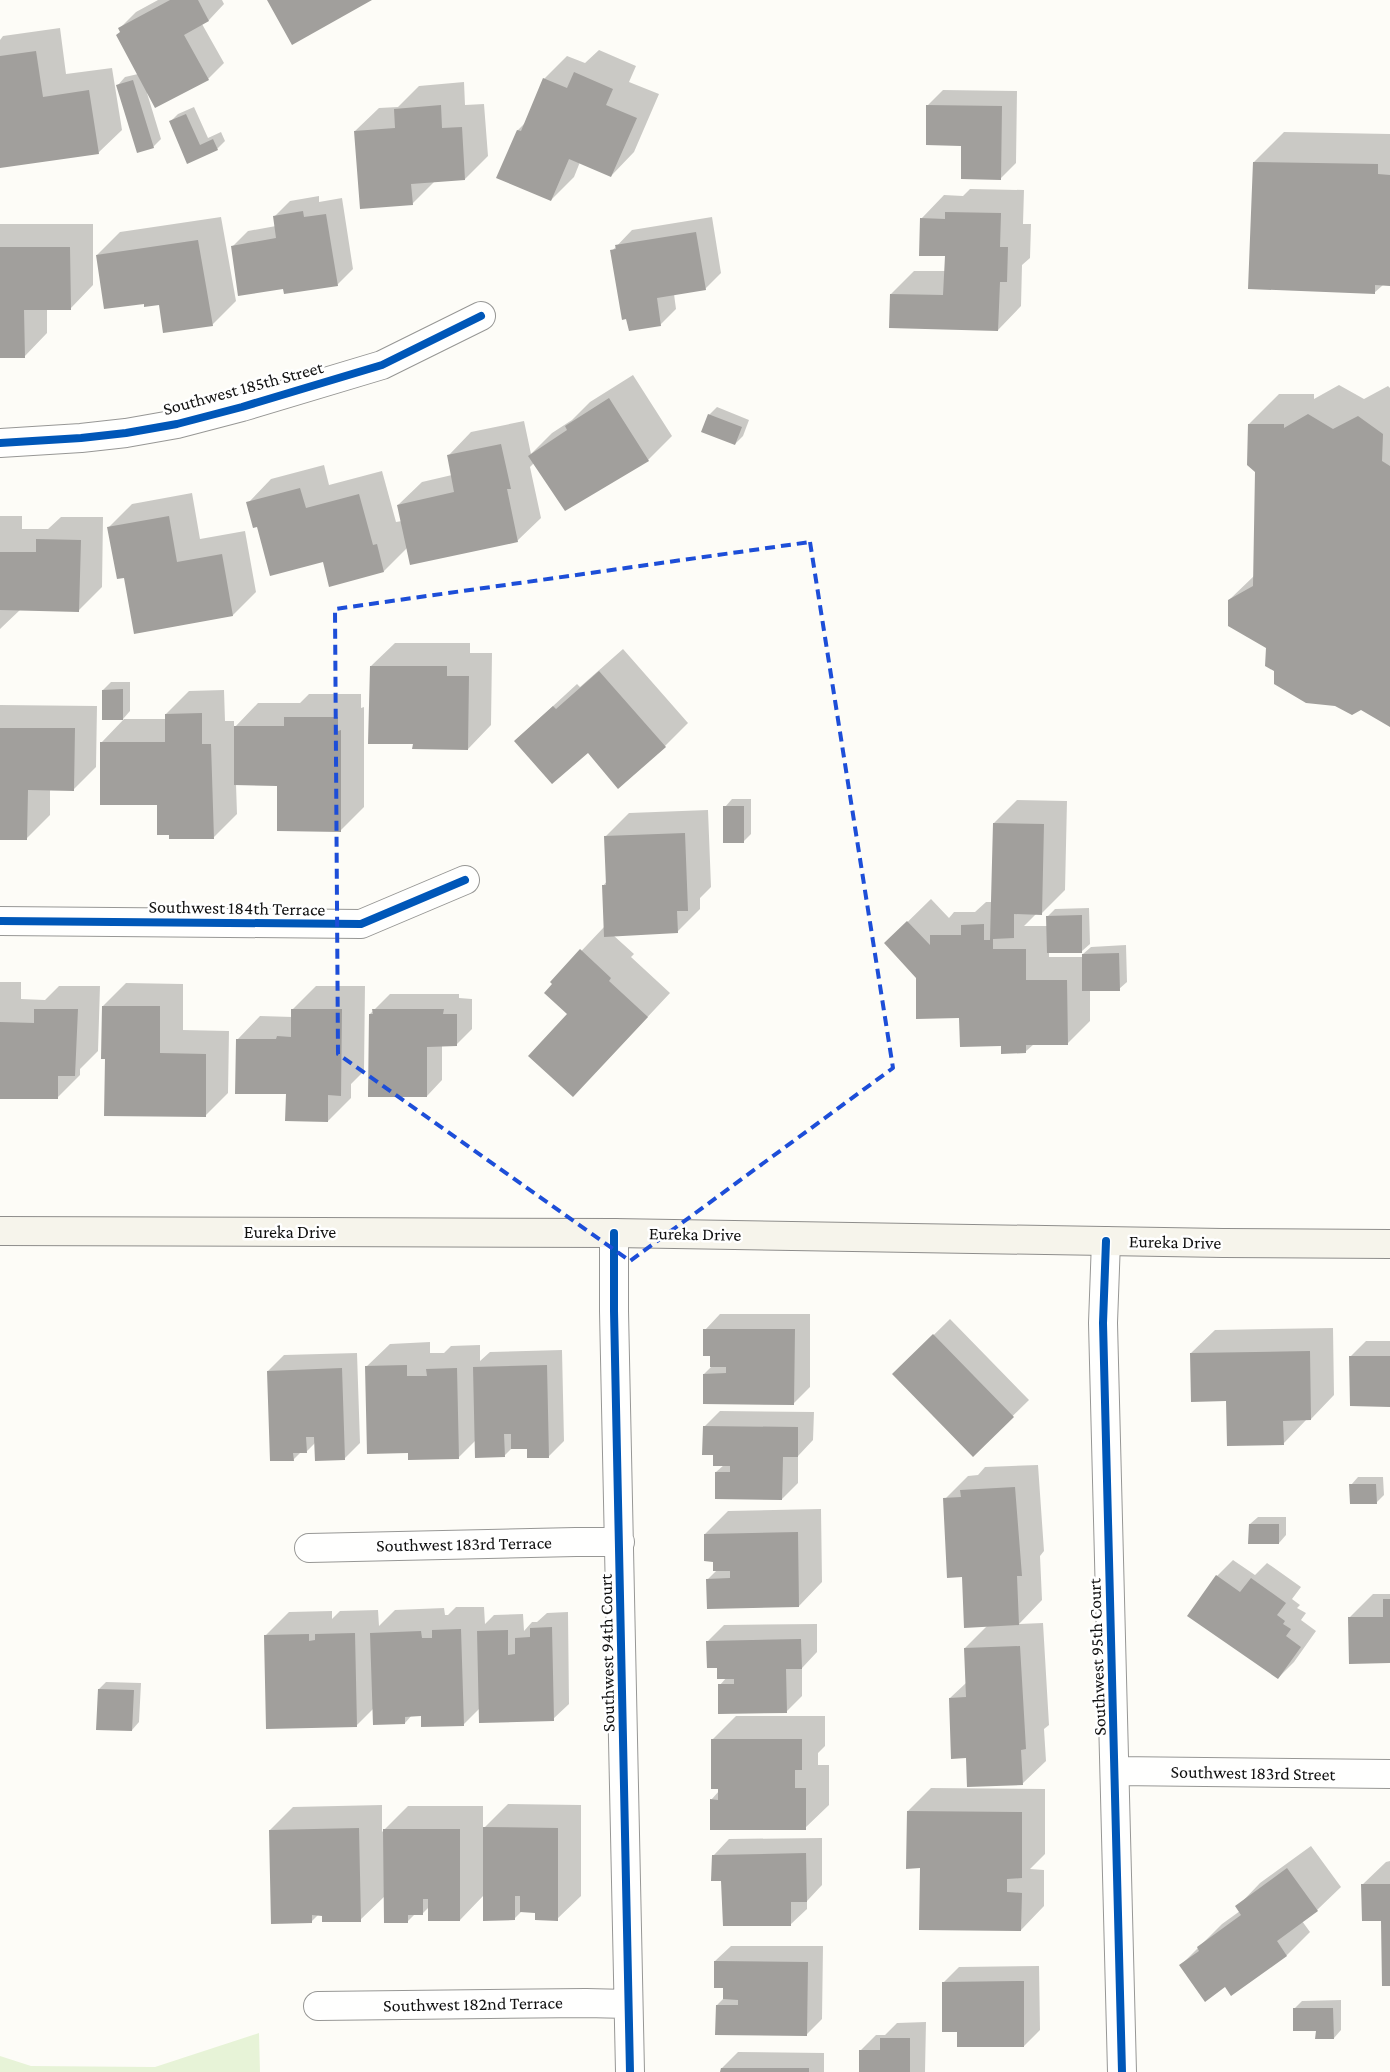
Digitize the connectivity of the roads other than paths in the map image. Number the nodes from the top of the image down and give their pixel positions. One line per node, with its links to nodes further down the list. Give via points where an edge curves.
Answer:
1 (480, 316): 2 (street, Southwest 185th Street, via 382,365 242,407 126,433)
2 (0, 442)
3 (465, 880): 4 (street, Southwest 184th Terrace, via 361,924)
4 (0, 921)
5 (0, 1231): 6 (main road, Eureka Drive)
6 (614, 1233): 7 (main road, Eureka Drive); 9 (street, Southwest 94th Court)
7 (1106, 1241): 8 (main road, Eureka Drive); 11 (street, Southwest 95th Court, via 1103,1324)
8 (1390, 1244)
9 (620, 1542): 10 (street, Southwest 183rd Terrace); 13 (street, Southwest 94th Court)
10 (309, 1548)
11 (1116, 1771): 12 (street, Southwest 183rd Street); 16 (street, Southwest 95th Court)
12 (1390, 1774)
13 (628, 2004): 14 (street, Southwest 182nd Terrace); 15 (street, Southwest 94th Court)
14 (318, 2006)
15 (630, 2072)
16 (1122, 2072)

